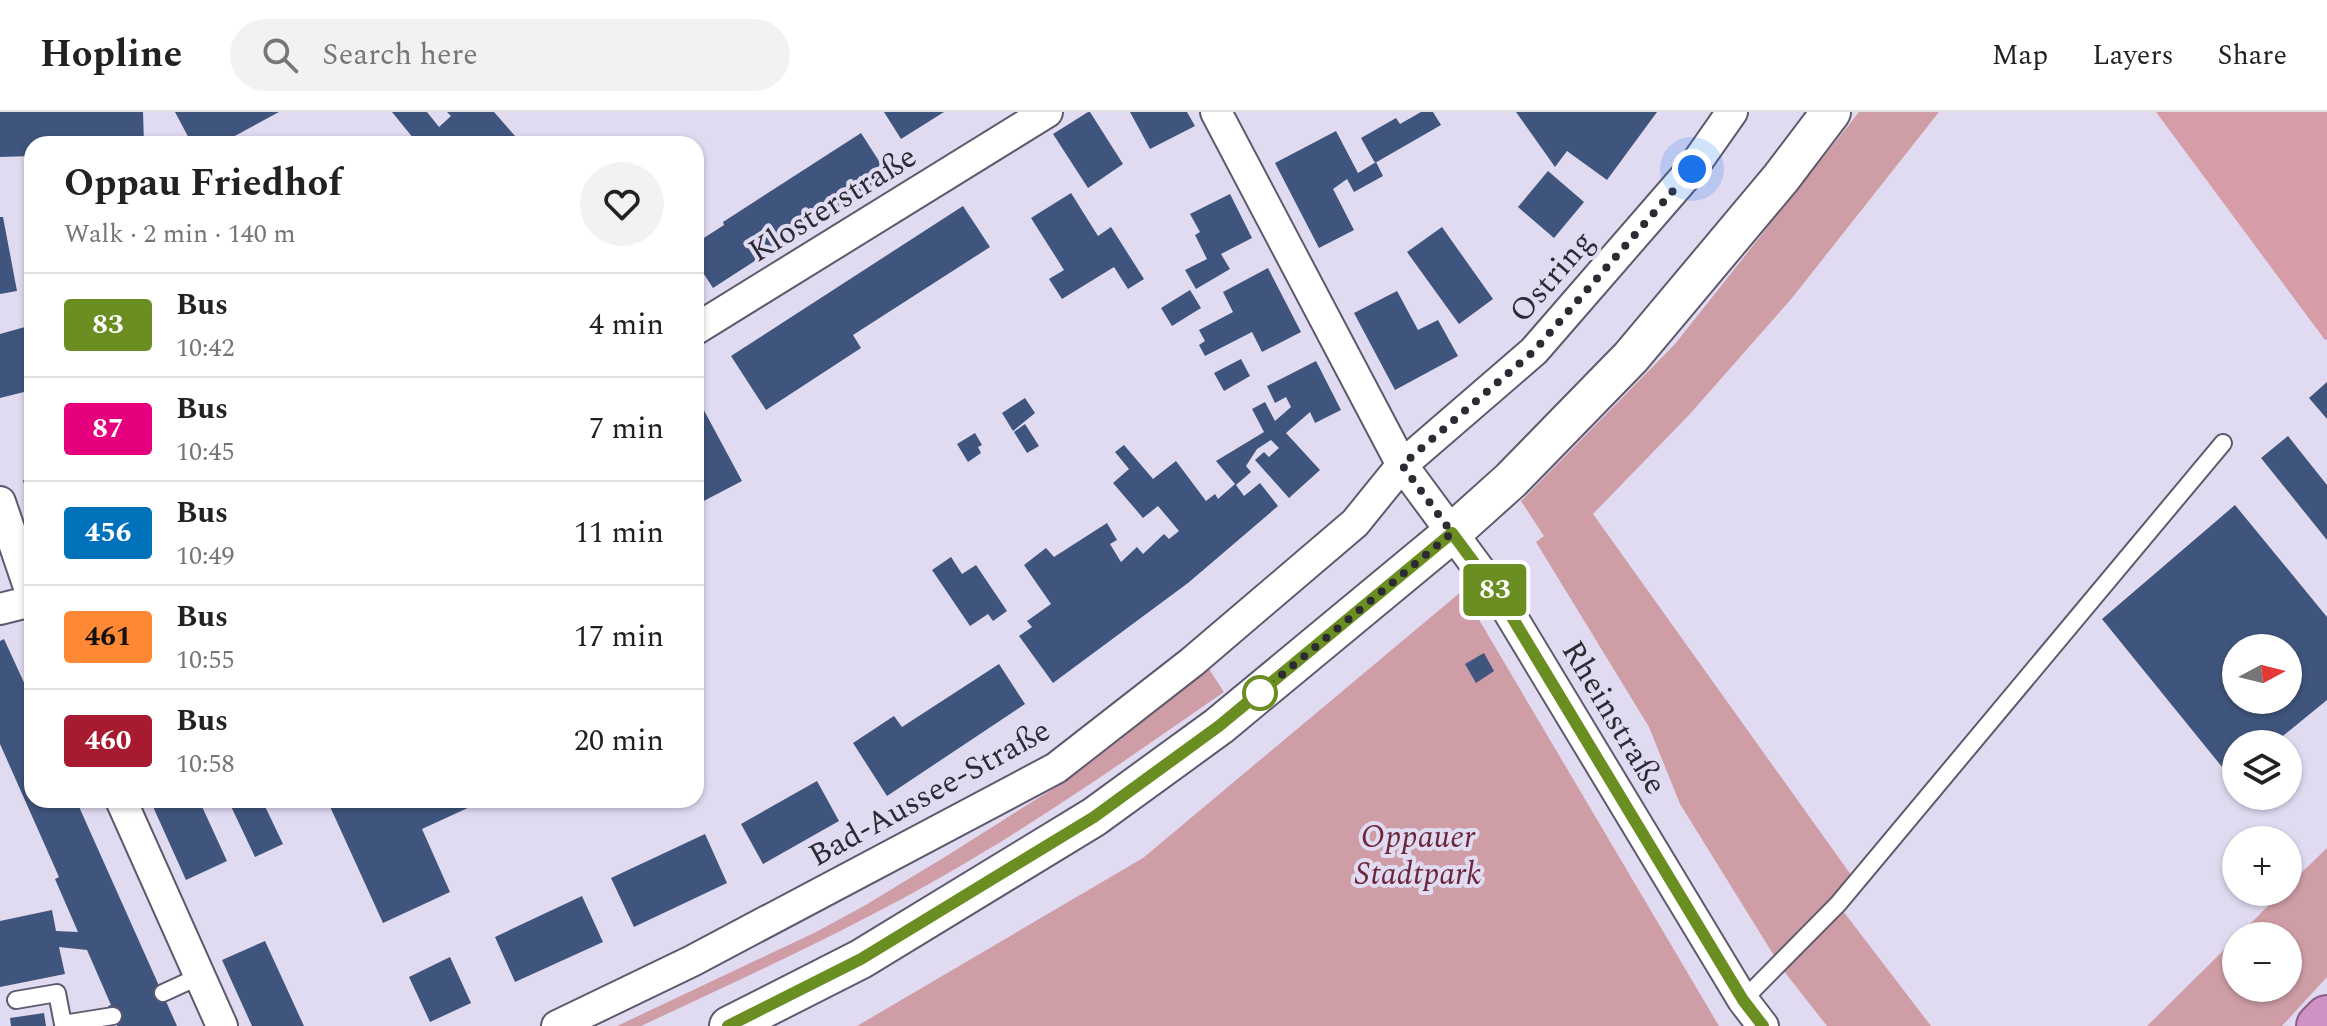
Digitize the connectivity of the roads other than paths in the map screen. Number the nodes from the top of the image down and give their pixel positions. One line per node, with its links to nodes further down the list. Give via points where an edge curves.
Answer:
1 (1047, 112): 5 (street, Klosterstraße)
2 (1216, 112): 7 (street, Rheinstraße)
3 (1732, 112): 7 (street, Ostring, via 1692,169 1534,351)
4 (1831, 112): 9 (street, via 1631,357)
5 (704, 324)
6 (2223, 443): 17 (lane, via 1838,904)
7 (1402, 465): 9 (street, Rheinstraße); 21 (street, Bad-Aussee-Straße, via 1355,523 1192,662 1056,768 692,961)
8 (0, 502): 10 (street)
9 (1452, 533): 17 (street, Rheinstraße, via 1501,599); 22 (street, via 1219,726 1094,817 861,959)
10 (24, 575)
11 (24, 602): 12 (street)
12 (0, 609)
13 (125, 808): 14 (street)
14 (200, 976): 15 (lane); 20 (street)
15 (163, 993)
16 (16, 1000): 18 (lane, via 57,993 63,1024)
17 (1743, 1000): 23 (street, Rheinstraße)
18 (113, 1016)
19 (2327, 1018): 24 (highway)
20 (222, 1026)
21 (557, 1026)
22 (729, 1026)
23 (1763, 1026)
24 (2319, 1026)

